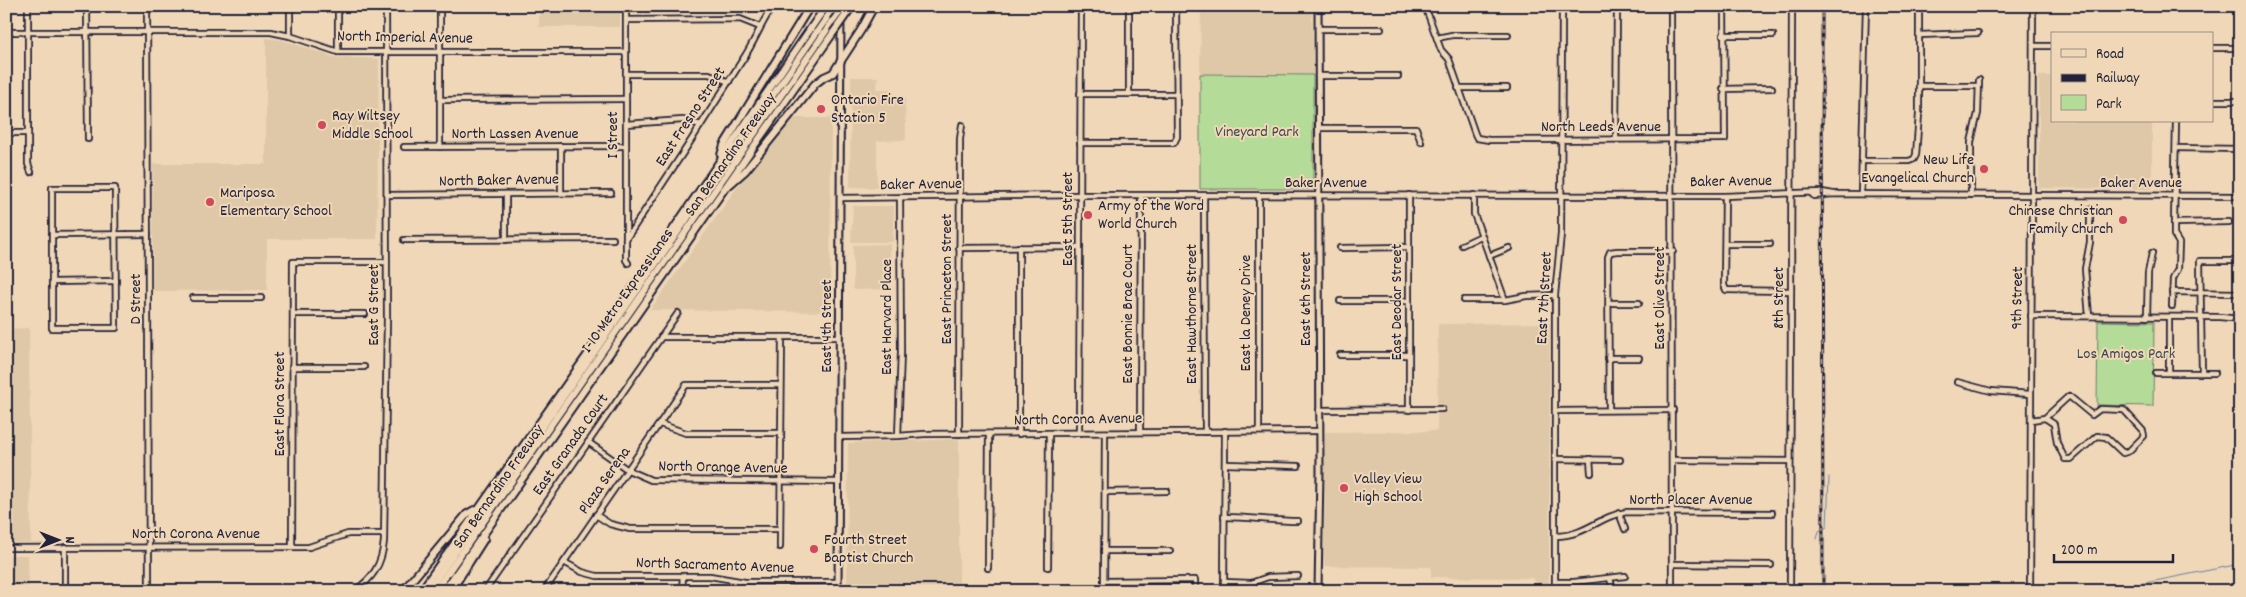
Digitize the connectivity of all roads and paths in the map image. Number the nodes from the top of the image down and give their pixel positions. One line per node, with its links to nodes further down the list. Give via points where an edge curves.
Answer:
1 (28, 6): 32 (street)
2 (87, 6): 34 (street)
3 (147, 6): 33 (street, D Street)
4 (290, 6): 40 (street)
5 (338, 6): 46 (street)
6 (386, 6): 47 (street, East G Street)
7 (440, 6): 48 (street)
8 (626, 6): 27 (street, I Street)
9 (773, 6): 28 (street, East Fresno Street)
10 (810, 6): 89 (highway, via 724,145)
11 (874, 6): 50 (highway)
12 (1081, 6): 62 (street, East 5th Street)
13 (1129, 6): 63 (street)
14 (1176, 6): 64 (street)
15 (1318, 6): 29 (main road, East 6th Street)
16 (1425, 6): 41 (street)
17 (1562, 6): 77 (street, East 7th Street)
18 (1617, 6): 78 (street)
19 (1672, 6): 79 (street, East Olive Street)
20 (1724, 6): 38 (street)
21 (1792, 6): 95 (street, 8th Street)
22 (1866, 6): 88 (street)
23 (1919, 6): 37 (street)
24 (2033, 6): 42 (street, 9th Street)
25 (832, 7): 89 (highway, San Bernardino Freeway); 257 (highway, I-10 Metro ExpressLanes)
26 (847, 7): 50 (main road, East 4th Street); 91 (highway, San Bernardino Freeway, bridge, via 833,33); 258 (highway, I-10 Metro ExpressLanes, bridge, via 833,21)
27 (626, 20): 28 (street, via 740,20); 49 (street, I Street)
28 (760, 27): 55 (street, East Fresno Street)
29 (1318, 29): 30 (street); 52 (main road, East 6th Street)
30 (1380, 29)
31 (6, 32): 32 (street, North Imperial Avenue)
32 (28, 32): 34 (street, North Imperial Avenue); 75 (street)
33 (147, 32): 34 (street, North Imperial Avenue); 40 (street, North Imperial Avenue, via 271,32); 120 (street, D Street)
34 (87, 33): 76 (street)
35 (1978, 33): 37 (street)
36 (1508, 34): 41 (street, via 1452,34)
37 (1919, 34): 56 (street)
38 (1723, 35): 39 (street); 61 (street)
39 (1773, 35)
40 (290, 36): 46 (street, North Imperial Avenue)
41 (1437, 38): 58 (street)
42 (2033, 46): 43 (street); 110 (street, 9th Street)
43 (2051, 46)
44 (2214, 48): 45 (street)
45 (2240, 48)
46 (338, 52): 47 (street, North Imperial Avenue)
47 (386, 52): 48 (street, North Imperial Avenue); 97 (street, East G Street)
48 (440, 52): 49 (street, North Imperial Avenue); 66 (street)
49 (626, 52): 51 (street, I Street)
50 (841, 61): 91 (highway, via 833,73 815,84 737,180); 113 (main road, East 4th Street)
51 (626, 74): 55 (street, via 709,74); 65 (street, I Street)
52 (1318, 76): 53 (street); 73 (main road, East 6th Street)
53 (1398, 76)
54 (1978, 80): 57 (street)
55 (729, 82): 71 (street, East Fresno Street)
56 (1919, 86): 57 (street); 88 (street, via 1914,159 1909,162)
57 (1978, 86): 101 (street)
58 (1458, 88): 59 (street); 77 (street, North Leeds Avenue, via 1477,138)
59 (1506, 88)
60 (1772, 88): 61 (street)
61 (1723, 89): 79 (street, North Leeds Avenue, via 1725,139)
62 (1080, 94): 63 (street); 81 (street, East 5th Street)
63 (1129, 94): 64 (street)
64 (1175, 94): 81 (street, via 1177,137 1174,143)
65 (626, 99): 66 (street); 70 (street, I Street)
66 (440, 100): 85 (street)
67 (2214, 100): 68 (street)
68 (2240, 101)
69 (2176, 122): 86 (street)
70 (626, 124): 71 (street, via 683,120); 83 (street, I Street)
71 (701, 125): 122 (street, East Fresno Street)
72 (962, 125): 102 (street, East Princeton Street)
73 (1318, 128): 80 (street, via 1416,128); 106 (main road, East 6th Street)
74 (6, 133): 75 (street)
75 (28, 133): 90 (street)
76 (88, 139)
77 (1561, 139): 78 (street, North Leeds Avenue); 107 (street, East 7th Street)
78 (1616, 139): 79 (street, North Leeds Avenue)
79 (1671, 139): 108 (street, East Olive Street)
80 (1421, 142)
81 (1080, 143): 98 (street, East 5th Street)
82 (560, 146): 83 (street, North Lassen Avenue); 85 (street, North Lassen Avenue); 92 (street)
83 (626, 146): 122 (street, I Street)
84 (404, 147): 85 (street, North Lassen Avenue)
85 (440, 147)
86 (2176, 148): 87 (street); 111 (street)
87 (2240, 149)
88 (1862, 161): 96 (street)
89 (719, 162): 219 (highway, San Bernardino Freeway)
90 (31, 172)
91 (723, 190): 226 (highway, San Bernardino Freeway)
92 (560, 193): 93 (street, North Baker Avenue); 94 (street, North Baker Avenue)
93 (611, 193)
94 (506, 194): 97 (street, North Baker Avenue); 125 (street)
95 (1791, 194): 96 (street, Baker Avenue); 109 (street, Baker Avenue); 143 (street, 8th Street)
96 (1861, 194): 101 (street, Baker Avenue)
97 (387, 195): 139 (street, East G Street)
98 (1080, 195): 102 (street, Baker Avenue); 103 (street, Baker Avenue); 129 (street, East 5th Street)
99 (1409, 195): 100 (street, Baker Avenue); 106 (street, Baker Avenue); 130 (street, East Deodar Street)
100 (1474, 195): 107 (street, Baker Avenue); 121 (street, via 1474,214)
101 (1971, 195): 110 (street, Baker Avenue)
102 (960, 196): 114 (street, Baker Avenue); 131 (street, East Princeton Street)
103 (1141, 196): 104 (street, Baker Avenue); 194 (street, East Bonnie Brae Court)
104 (1204, 196): 105 (street, Baker Avenue); 195 (street, East Hawthorne Street)
105 (1259, 196): 106 (street, Baker Avenue); 192 (street, East la Deney Drive)
106 (1319, 196): 183 (main road, East 6th Street)
107 (1561, 196): 108 (street, Baker Avenue); 147 (street, East 7th Street)
108 (1673, 196): 109 (street, Baker Avenue); 135 (street, East Olive Street)
109 (1725, 196): 126 (street)
110 (2032, 196): 111 (street, Baker Avenue); 160 (street, 9th Street)
111 (2176, 196): 112 (street, Baker Avenue); 116 (street)
112 (2240, 196)
113 (840, 198): 114 (street, Baker Avenue); 166 (main road, East 4th Street)
114 (900, 198): 203 (street, East Harvard Place)
115 (2090, 209): 161 (street, via 2090,242 2085,269)
116 (2174, 222): 117 (street); 144 (street, via 2178,269)
117 (2229, 222)
118 (52, 234): 119 (street); 119 (street, via 52,188 115,188); 142 (street)
119 (116, 234): 120 (street); 141 (street)
120 (148, 234): 232 (street, D Street)
121 (1481, 236): 128 (street); 137 (street)
122 (626, 238): 140 (street, I Street)
123 (613, 239): 125 (street)
124 (404, 240): 125 (street)
125 (506, 240)
126 (1725, 244): 127 (street); 143 (street, via 1726,290)
127 (1770, 244)
128 (1462, 245)
129 (1080, 247): 132 (street); 199 (street, East 5th Street)
130 (1409, 247): 133 (street); 153 (street, East Deodar Street)
131 (959, 248): 132 (street); 200 (street, East Princeton Street)
132 (1019, 248): 202 (street)
133 (1340, 248)
134 (1509, 248): 137 (street)
135 (1673, 251): 154 (street, via 1610,252); 186 (street, East Olive Street)
136 (2152, 253): 162 (street)
137 (1489, 256): 151 (street)
138 (2240, 261): 145 (street, via 2200,261)
139 (386, 262): 158 (street, East Flora Street, via 293,262); 229 (street, East G Street)
140 (628, 263)
141 (116, 281): 142 (street); 142 (street, via 116,328 52,328)
142 (52, 282)
143 (1791, 291): 210 (street, 8th Street)
144 (2172, 292): 145 (street); 156 (street)
145 (2200, 292): 146 (street); 164 (street)
146 (2240, 293)
147 (1555, 295): 151 (street); 187 (street, East 7th Street)
148 (193, 298): 149 (street)
149 (261, 298)
150 (1464, 300): 151 (street)
151 (1505, 300)
152 (1340, 301): 153 (street)
153 (1409, 301): 170 (street, East Deodar Street)
154 (1609, 303): 155 (street); 171 (street)
155 (1639, 303)
156 (2172, 306)
157 (678, 313): 167 (street, East Granada Court)
158 (293, 314): 159 (street); 173 (street, East Flora Street)
159 (365, 314)
160 (2030, 316): 161 (street); 181 (street, 9th Street)
161 (2089, 316): 162 (street)
162 (2147, 317): 163 (street)
163 (2169, 317): 164 (street); 176 (street)
164 (2200, 317): 165 (street); 177 (street)
165 (2240, 319)
166 (839, 336): 168 (street); 204 (main road, East 4th Street)
167 (661, 337): 168 (street); 205 (street, East Granada Court)
168 (782, 337): 180 (street)
169 (1340, 355): 170 (street)
170 (1409, 355): 184 (street, East Deodar Street)
171 (1608, 358): 172 (street); 185 (street)
172 (1639, 358)
173 (292, 367): 174 (street); 233 (street, East Flora Street)
174 (364, 367)
175 (2156, 373): 176 (street)
176 (2169, 373): 177 (street)
177 (2202, 373): 178 (street)
178 (2215, 373)
179 (1957, 382): 181 (street, via 1991,391)
180 (780, 385): 190 (street, Plaza Serena, via 686,385); 197 (street)
181 (2030, 394): 189 (street, 9th Street)
182 (1442, 409): 184 (street)
183 (1319, 410): 184 (street); 196 (main road, East 6th Street)
184 (1409, 410)
185 (1609, 410): 186 (street); 187 (street)
186 (1673, 410): 209 (street, East Olive Street)
187 (1555, 411): 206 (street, East 7th Street)
188 (2045, 418): 188 (street, via 2054,424 2057,443 2065,459 2071,459 2096,436 2106,437 2123,453 2144,436 2124,410 2100,409 2092,416 2069,396); 189 (street)
189 (2031, 420): 274 (street, 9th Street)
190 (660, 424): 197 (street, via 686,433); 213 (street, Plaza Serena)
191 (1225, 431): 192 (street, North Corona Avenue); 195 (street, North Corona Avenue); 211 (street)
192 (1259, 431): 196 (street, North Corona Avenue)
193 (1105, 432): 194 (street, North Corona Avenue); 199 (street, North Corona Avenue); 217 (street)
194 (1140, 432): 195 (street, North Corona Avenue)
195 (1205, 432)
196 (1318, 432): 269 (main road, East 6th Street)
197 (781, 433): 215 (street)
198 (1049, 433): 199 (street, North Corona Avenue); 202 (street, North Corona Avenue); 241 (street)
199 (1080, 433)
200 (959, 434): 201 (street, North Corona Avenue); 203 (street, North Corona Avenue)
201 (989, 434): 202 (street, North Corona Avenue); 242 (street)
202 (1019, 434)
203 (898, 436): 204 (street, North Corona Avenue)
204 (839, 437): 216 (main road, East 4th Street)
205 (588, 442): 213 (street, North Orange Avenue); 261 (street, East Granada Court)
206 (1555, 459): 207 (street); 230 (street, East 7th Street)
207 (1590, 459): 208 (street); 214 (street)
208 (1620, 460)
209 (1672, 460): 210 (street); 220 (street, East Olive Street)
210 (1789, 461): 273 (street, 8th Street)
211 (1225, 464): 212 (street); 224 (street)
212 (1298, 466)
213 (628, 470): 215 (street, North Orange Avenue, via 661,481); 223 (street, Plaza Serena)
214 (1591, 472)
215 (781, 482): 216 (street, North Orange Avenue); 227 (street)
216 (838, 482): 249 (main road, East 4th Street)
217 (1105, 492): 218 (street); 236 (street)
218 (1167, 492)
219 (478, 508): 255 (highway, via 467,514); 256 (highway, San Bernardino Freeway)
220 (1672, 512): 221 (street, North Placer Avenue); 222 (street, North Placer Avenue); 239 (street, East Olive Street)
221 (1619, 513): 228 (street); 230 (street, North Placer Avenue, via 1570,536)
222 (1772, 513)
223 (596, 515): 227 (street, via 610,524 630,529); 238 (street, Plaza Serena)
224 (1224, 517): 225 (street); 250 (street)
225 (1298, 521)
226 (490, 525): 259 (highway, San Bernardino Freeway); 260 (highway)
227 (780, 529): 234 (street)
228 (1624, 529)
229 (384, 534): 233 (street, North Corona Avenue, via 348,534 317,545); 254 (street, East G Street, via 379,567)
230 (1555, 536): 251 (street, East 7th Street)
231 (65, 547): 232 (street, North Corona Avenue); 235 (street, North Corona Avenue); 252 (street)
232 (149, 547): 233 (street, North Corona Avenue); 253 (street, D Street)
233 (292, 547)
234 (780, 547)
235 (6, 548)
236 (1104, 551): 237 (street); 247 (street)
237 (1170, 551)
238 (564, 562): 243 (street, North Sacramento Avenue, via 597,576); 262 (street, Plaza Serena)
239 (1672, 564): 240 (street); 272 (street, East Olive Street)
240 (1771, 565)
241 (1048, 567)
242 (988, 568)
243 (683, 576): 248 (street, North Sacramento Avenue, via 710,576); 263 (street)
244 (1298, 576): 250 (street)
245 (1625, 576): 246 (street)
246 (1610, 578): 251 (street); 271 (street)
247 (1104, 581): 266 (street); 267 (street, via 1195,580)
248 (738, 582): 249 (street, North Sacramento Avenue); 264 (street)
249 (838, 582): 265 (main road, East 4th Street)
250 (1224, 582): 268 (street)
251 (1555, 582): 270 (street, East 7th Street)
252 (65, 591)
253 (149, 591)
254 (354, 591)
255 (403, 591)
256 (420, 591)
257 (428, 591)
258 (435, 591)
259 (444, 591)
260 (451, 591)
261 (485, 591)
262 (544, 591)
263 (682, 591)
264 (738, 591)
265 (838, 591)
266 (1104, 591)
267 (1195, 591)
268 (1224, 591)
269 (1318, 591)
270 (1555, 591)
271 (1613, 591)
272 (1672, 591)
273 (1790, 591)
274 (2030, 591)

